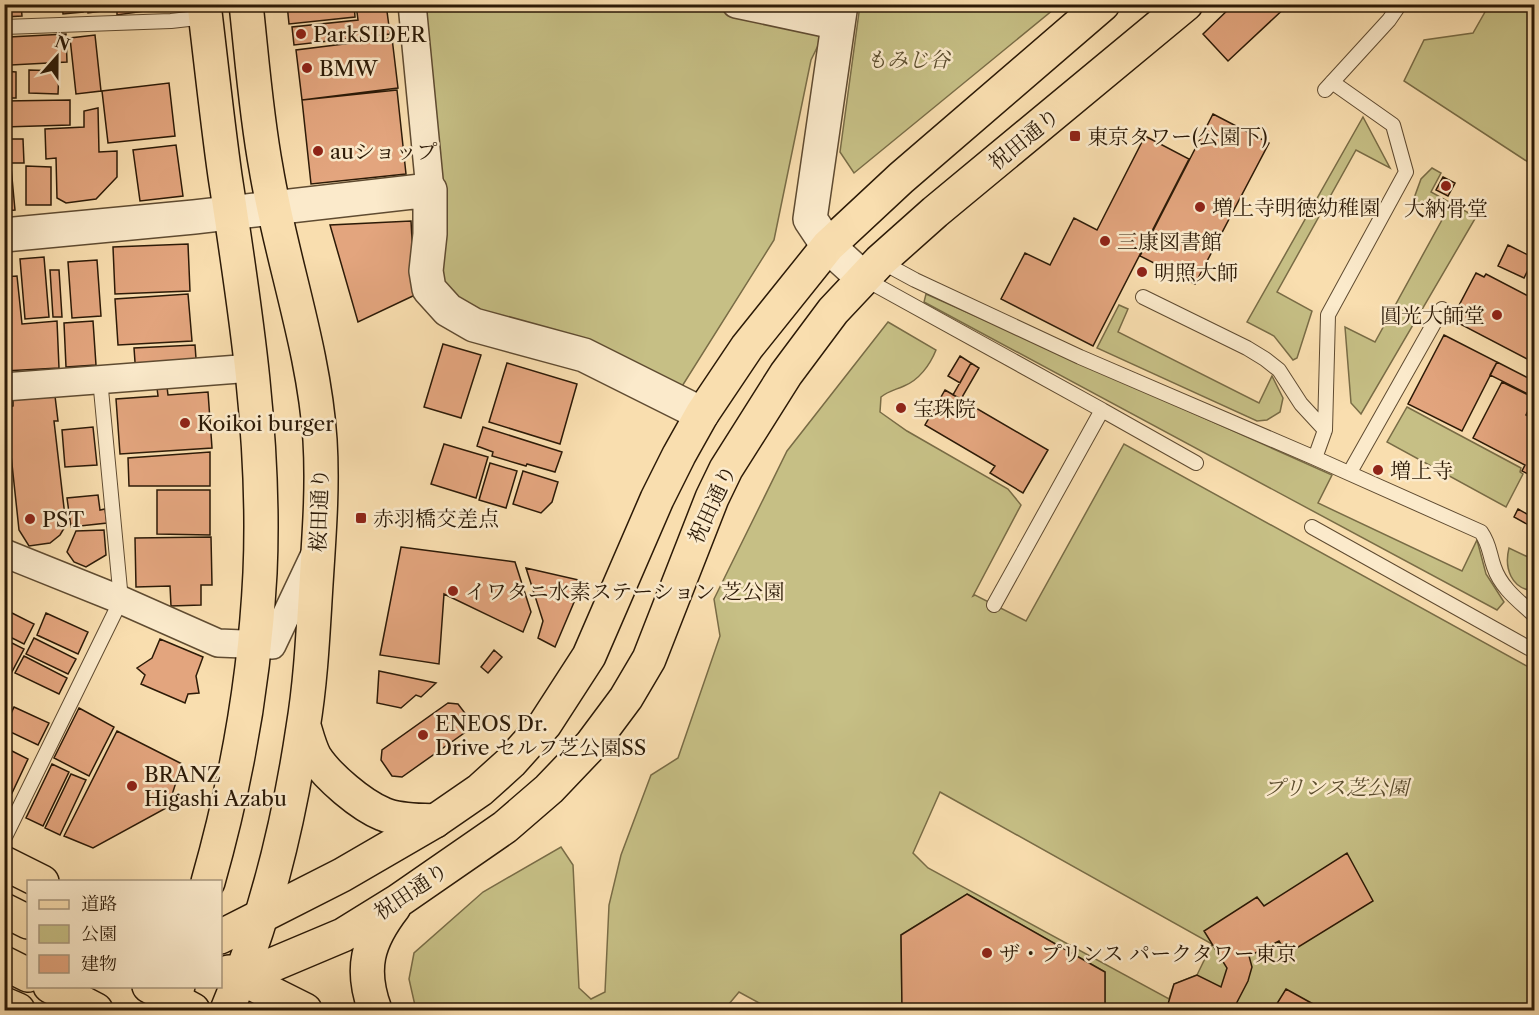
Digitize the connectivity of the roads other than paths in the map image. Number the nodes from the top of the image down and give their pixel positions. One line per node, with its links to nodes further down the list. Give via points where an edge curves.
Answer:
1 (246, 4): 11 (main road, 桜田通り)
2 (412, 4): 10 (street)
3 (1103, 4): 14 (main road)
4 (1186, 4): 15 (main road, 祝田通り, via 935,212)
5 (1400, 4): 23 (lane, via 1329,86 1393,125 1406,172 1328,315)
6 (753, 6): 8 (street)
7 (205, 11): 9 (lane, via 159,21); 12 (main road)
8 (840, 15): 14 (street, via 810,219)
9 (4, 27)
10 (429, 190): 11 (street); 22 (street, via 426,271 429,289 447,310 474,325 584,355)
11 (274, 207): 12 (street); 28 (main road, 桜田通り, via 310,368 320,439)
12 (231, 213): 13 (street); 18 (main road)
13 (4, 235)
14 (828, 246): 15 (street); 22 (main road, via 747,347)
15 (867, 274): 21 (lane, via 898,298); 24 (lane, via 915,280 1080,357); 38 (main road, 祝田通り, via 833,311 786,374 726,469 649,659 626,699 591,745)
16 (1143, 297): 23 (lane, via 1265,359 1279,370 1301,404)
17 (1442, 309): 26 (lane)
18 (252, 368): 19 (street); 33 (main road, via 260,492)
19 (100, 380): 20 (street); 30 (lane)
20 (4, 387)
21 (1102, 410): 25 (lane); 31 (lane)
22 (702, 414): 36 (main road, via 657,499 589,656 545,724)
23 (1325, 430): 24 (lane)
24 (1315, 458): 26 (lane)
25 (1196, 463)
26 (1350, 472): 32 (lane, via 1480,532 1488,542 1494,569 1510,594)
27 (1312, 527): 34 (lane)
28 (318, 548): 33 (street, via 272,645); 35 (main road, 桜田通り)
29 (4, 553): 30 (street)
30 (121, 600): 33 (street, via 218,643); 39 (lane)
31 (994, 605)
32 (1534, 615)
33 (255, 644): 42 (main road, via 235,779)
34 (1534, 651)
35 (304, 726): 37 (main road, via 315,757 363,803 384,815); 45 (main road, 桜田通り, via 290,805)
36 (480, 790): 37 (main road); 38 (main road)
37 (435, 821): 45 (main road)
38 (505, 827): 43 (main road, 祝田通り)
39 (4, 839)
40 (4, 863): 41 (main road)
41 (38, 880)
42 (209, 880)
43 (398, 901): 49 (main road, 祝田通り, via 343,935); 59 (main road, via 369,953 367,985)
44 (4, 910): 46 (main road)
45 (260, 918): 47 (main road); 49 (main road, 桜田通り)
46 (27, 922)
47 (222, 936)
48 (4, 963): 50 (main road)
49 (231, 973): 57 (main road, 桜田通り); 58 (main road)
50 (27, 974)
51 (52, 988): 55 (main road)
52 (204, 988): 56 (main road)
53 (4, 1004): 54 (main road)
54 (18, 1011)
55 (96, 1011)
56 (214, 1011)
57 (227, 1011)
58 (305, 1011)
59 (375, 1011)

